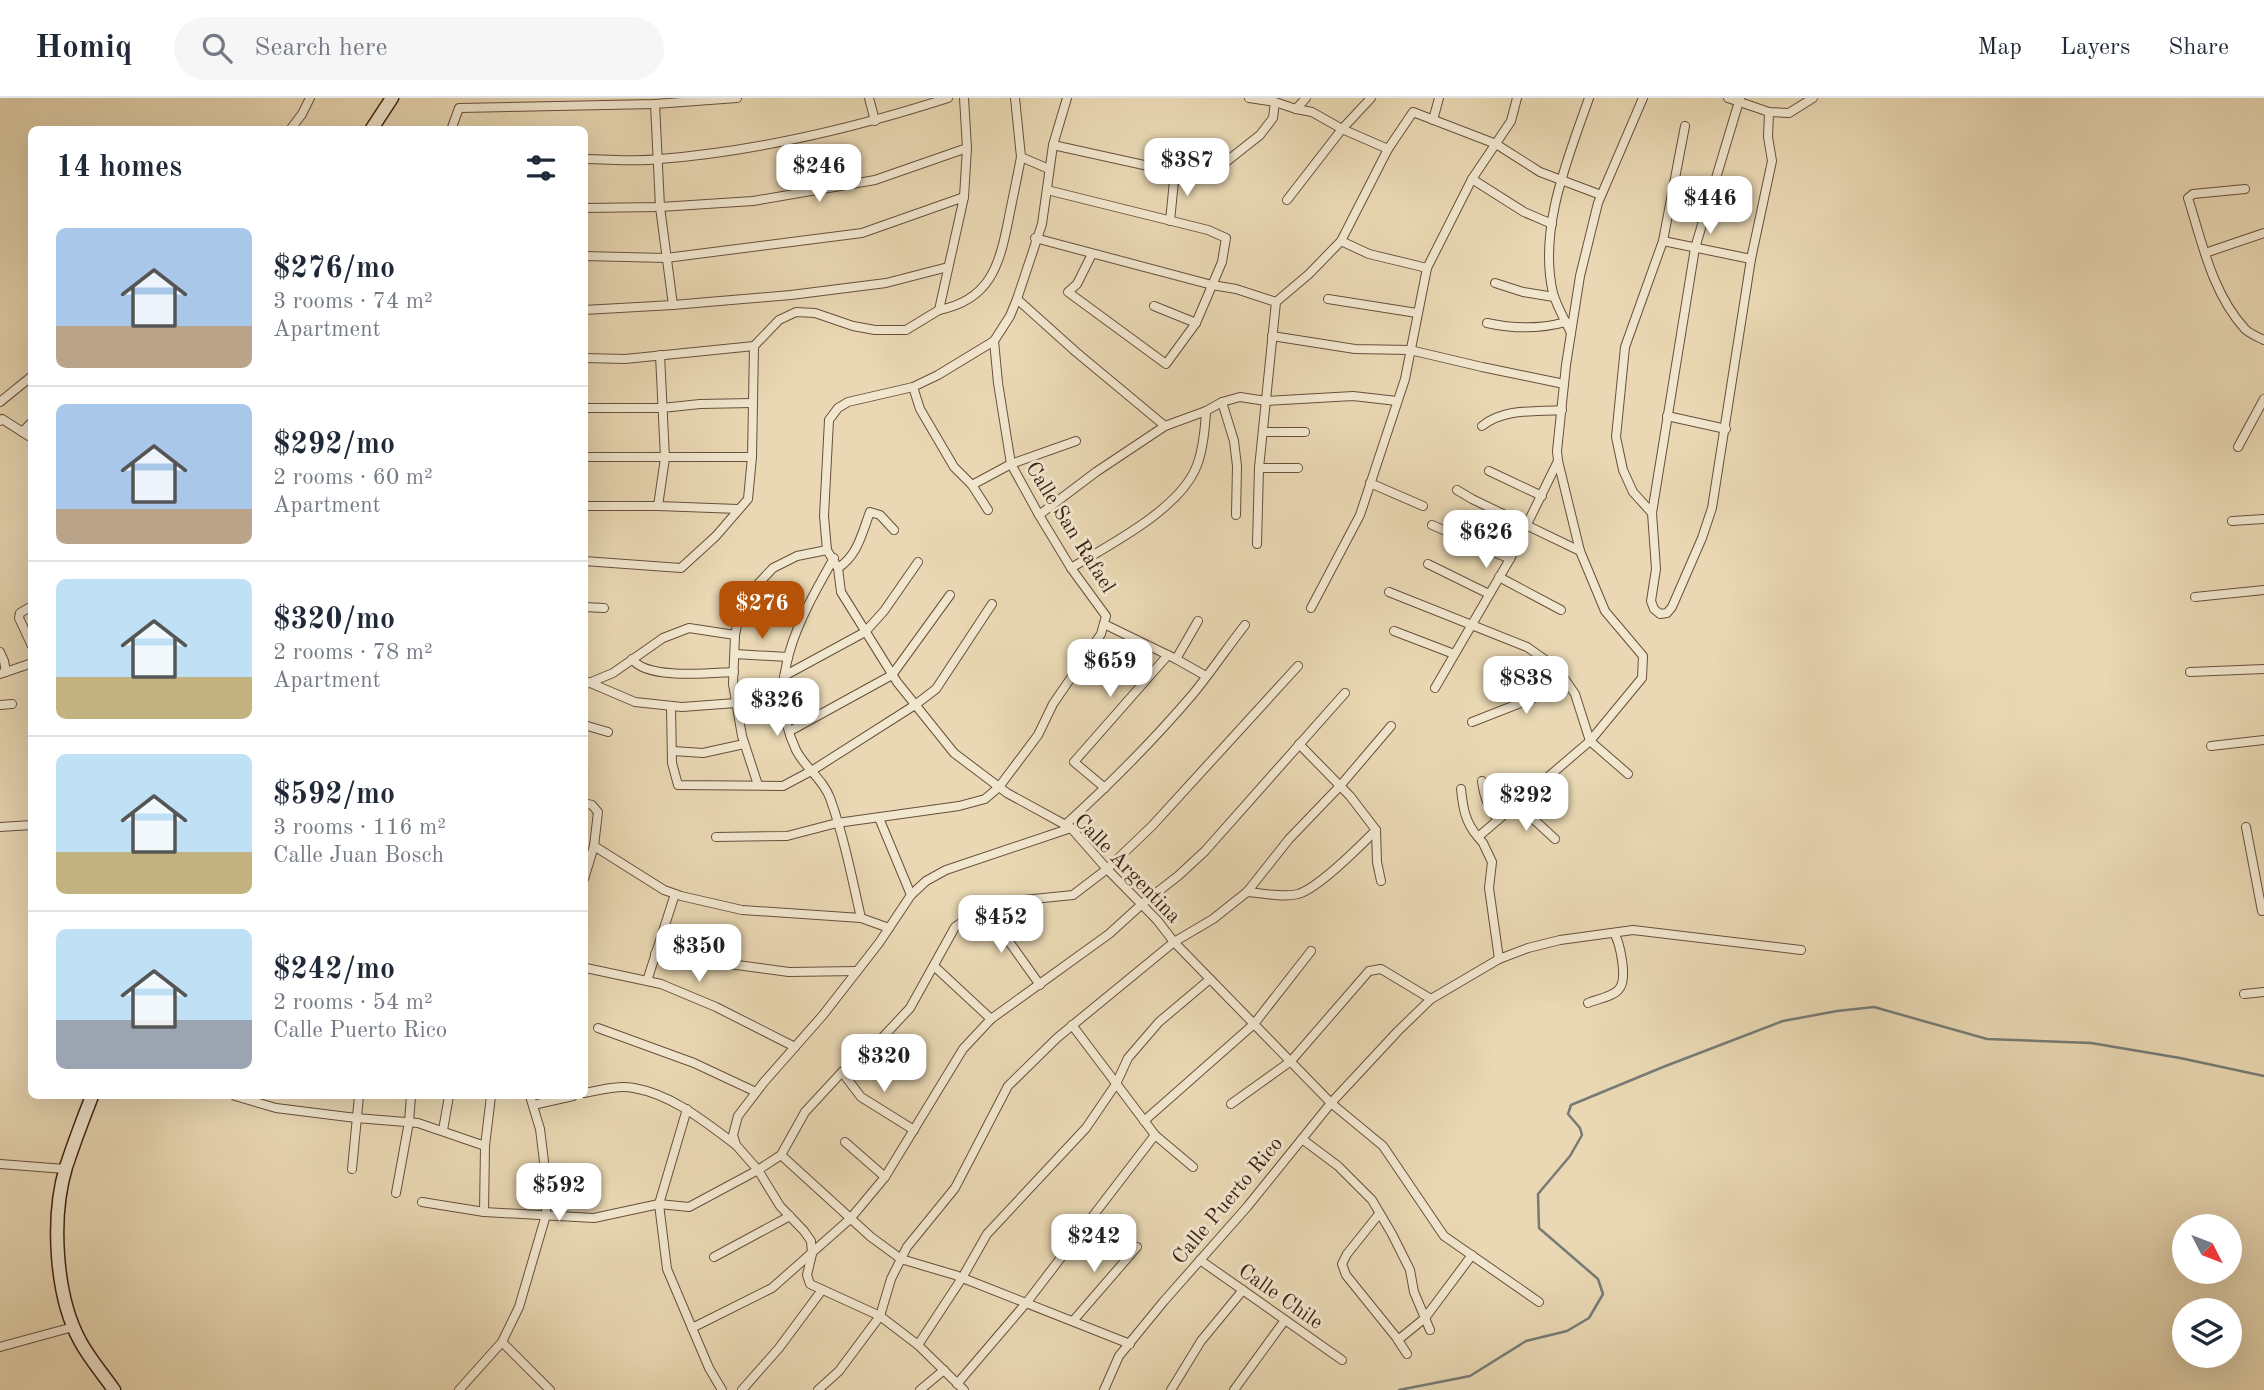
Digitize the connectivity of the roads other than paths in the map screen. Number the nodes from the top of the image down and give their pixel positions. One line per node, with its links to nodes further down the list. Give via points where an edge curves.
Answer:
1 (310, 98): 25 (street)
2 (393, 98): 26 (main road)
3 (737, 98): 20 (street)
4 (869, 98): 24 (street)
5 (948, 98): 24 (street)
6 (964, 98): 32 (street)
7 (1015, 98): 34 (street)
8 (1068, 98): 31 (street)
9 (1249, 98): 19 (street)
10 (1306, 98): 21 (street)
11 (1371, 98): 29 (street)
12 (1439, 98): 23 (street)
13 (1517, 98): 30 (street, via 1511,121)
14 (1589, 98): 40 (street)
15 (1643, 98): 43 (street)
16 (1728, 98): 18 (street)
17 (1813, 98): 22 (street, via 1789,113)
18 (1739, 101): 22 (street); 54 (street)
19 (1275, 102): 21 (street); 38 (street, via 1273,118 1260,135 1222,165)
20 (655, 104): 27 (street, via 460,108); 36 (street)
21 (1296, 109): 29 (street, via 1312,112)
22 (1769, 112): 59 (street, via 1772,161)
23 (1433, 120): 30 (street); 33 (street, via 1413,112)
24 (875, 121): 36 (street, via 743,149)
25 (293, 126)
26 (374, 126)
27 (453, 126)
28 (1685, 126): 53 (street)
29 (1342, 129): 33 (street); 45 (street)
30 (1496, 144): 39 (street); 40 (street)
31 (1053, 145): 37 (street); 38 (street)
32 (967, 148): 44 (street); 46 (street, via 876,180 753,201)
33 (1388, 149): 52 (street)
34 (1021, 157): 37 (street); 71 (street, via 1001,254 992,276 981,291)
35 (588, 159): 36 (street)
36 (657, 160): 46 (street)
37 (1049, 169): 42 (street)
38 (1175, 172): 48 (street)
39 (1472, 179): 49 (street); 61 (street)
40 (1560, 180): 43 (street); 49 (street)
41 (2245, 189): 55 (street, via 2188,198)
42 (1047, 190): 48 (street); 51 (street)
43 (1601, 195): 76 (street)
44 (964, 197): 58 (street, via 862,233); 60 (street)
45 (1287, 200)
46 (660, 207): 47 (street); 58 (street)
47 (588, 208)
48 (1170, 221): 63 (street, via 1226,238)
49 (1552, 224): 64 (street)
50 (2264, 233): 55 (street)
51 (1035, 238): 56 (street); 65 (street)
52 (1341, 241): 61 (street, via 1369,254); 67 (street)
53 (1663, 241): 54 (street); 126 (street, via 1625,347 1616,437 1633,492)
54 (1695, 248): 59 (street); 97 (street)
55 (2205, 253): 78 (street, via 2220,293 2246,331)
56 (1092, 254): 63 (street); 74 (street, via 1068,292 1166,364)
57 (588, 256): 58 (street)
58 (666, 258): 68 (street)
59 (1751, 259): 102 (street)
60 (948, 267): 68 (street, via 886,283); 71 (street)
61 (1427, 268): 72 (street)
62 (1495, 283): 64 (street)
63 (1212, 285): 67 (street); 74 (street)
64 (1554, 297): 73 (street)
65 (1017, 299): 79 (street); 100 (street)
66 (1328, 299): 72 (street)
67 (1276, 302): 77 (street)
68 (673, 305): 70 (street)
69 (1154, 306): 74 (street)
70 (588, 310)
71 (939, 310): 80 (street, via 906,330 875,330 796,312 779,320)
72 (1417, 313): 81 (street)
73 (1566, 322): 75 (street, via 1545,328); 76 (street)
74 (1196, 323)
75 (1487, 323)
76 (1571, 333): 85 (street)
77 (1272, 336): 81 (street, via 1355,349); 88 (street)
78 (2264, 340)
79 (994, 341): 86 (street); 113 (street, Calle San Rafael)
80 (754, 346): 82 (street); 92 (street)
81 (1410, 350): 85 (street); 89 (street)
82 (660, 355): 83 (street); 94 (street)
83 (588, 358)
84 (28, 379): 90 (street)
85 (1564, 384): 95 (street)
86 (913, 387): 118 (street, via 920,409 954,467); 135 (street, via 848,402 829,420 824,516)
87 (2264, 399): 108 (street)
88 (1266, 401): 89 (street, via 1353,396); 91 (street, via 1240,397); 104 (street)
89 (1397, 401): 117 (street)
90 (0, 402)
91 (1223, 402): 96 (street); 128 (street, via 1237,466)
92 (752, 403): 94 (street); 111 (street)
93 (588, 408): 94 (street)
94 (662, 408): 110 (street)
95 (1562, 410): 101 (street, via 1504,414); 112 (street)
96 (1206, 411): 100 (street); 143 (street, via 1195,470 1178,493 1134,530)
97 (1667, 416): 102 (street); 126 (street)
98 (1, 420): 103 (street)
99 (28, 426): 103 (street)
100 (1165, 426): 127 (street)
101 (1482, 426)
102 (1726, 429): 126 (street, via 1702,538 1672,607 1664,614 1654,609 1651,601 1656,569)
103 (22, 432): 106 (street)
104 (1263, 432): 105 (street); 114 (street)
105 (1305, 432)
106 (28, 436)
107 (1076, 441): 113 (street)
108 (2238, 447)
109 (588, 457): 110 (street)
110 (665, 457): 111 (street); 122 (street)
111 (752, 457): 124 (street, via 748,499)
112 (1558, 461): 120 (street); 136 (street)
113 (1011, 464): 118 (street); 127 (street, Calle San Rafael)
114 (1259, 468): 115 (street); 134 (street)
115 (1298, 468)
116 (1489, 471): 120 (street)
117 (1370, 483): 123 (street); 154 (street, via 1360,515)
118 (972, 485): 125 (street)
119 (1457, 490): 132 (street)
120 (1542, 496): 132 (street)
121 (588, 506): 122 (street)
122 (658, 506): 124 (street)
123 (1423, 506)
124 (738, 509): 139 (street, via 681,568)
125 (988, 510)
126 (1652, 513)
127 (1038, 515): 143 (street, Calle San Rafael)
128 (1236, 515)
129 (2264, 519): 130 (street)
130 (2232, 521)
131 (1432, 525): 138 (street)
132 (1526, 527): 136 (street); 138 (street)
133 (894, 530): 142 (street, via 880,515 870,512 855,552)
134 (1257, 544)
135 (827, 550): 137 (street, Calle Argentina); 162 (street, via 797,556 773,568 742,601)
136 (1580, 551): 195 (street, via 1605,611 1643,656 1642,678)
137 (834, 558): 142 (street, Calle Argentina); 167 (street, via 800,617)
138 (1510, 559): 144 (street)
139 (588, 561)
140 (918, 562): 161 (street)
141 (1428, 564): 147 (street)
142 (838, 568): 161 (street, Calle Argentina, via 841,592)
143 (1071, 568): 157 (street, Calle San Rafael, via 1106,616)
144 (1499, 577): 147 (street); 155 (street)
145 (2264, 590): 149 (street)
146 (1390, 592): 159 (street)
147 (1489, 594): 159 (street)
148 (950, 595): 176 (street)
149 (2195, 597)
150 (992, 604): 187 (street, via 936,689)
151 (588, 607): 153 (street)
152 (28, 608): 163 (street, via 19,618)
153 (604, 608)
154 (1311, 608)
155 (1561, 610)
156 (1198, 621): 168 (street)
157 (1104, 624): 168 (street); 205 (street, Calle San Rafael, via 1038,735)
158 (1245, 625): 178 (street)
159 (1472, 625): 166 (street); 179 (street, via 1527,647 1557,668)
160 (1394, 631): 166 (street)
161 (865, 632): 176 (street, Calle Argentina); 177 (street)
162 (735, 635): 165 (street); 169 (street, via 689,628 663,638)
163 (28, 637)
164 (0, 652): 175 (street)
165 (735, 654): 167 (street); 173 (street)
166 (1454, 654): 182 (street)
167 (788, 657): 177 (street)
168 (1172, 657): 178 (street); 206 (street, via 1074,761)
169 (632, 659): 173 (street, via 642,667 676,674); 180 (street)
170 (28, 664): 175 (street)
171 (1298, 666): 225 (street)
172 (2264, 669): 174 (street)
173 (734, 672): 184 (street)
174 (2190, 672)
175 (3, 673)
176 (892, 675): 187 (street, Calle Argentina); 192 (street)
177 (784, 676): 192 (street, via 785,719)
178 (1206, 677): 206 (street)
179 (1566, 682): 189 (street); 195 (street)
180 (588, 683)
181 (588, 685): 188 (street, via 635,702)
182 (1435, 688)
183 (1345, 693): 197 (street)
184 (736, 703): 188 (street); 196 (street)
185 (12, 704): 186 (street)
186 (0, 705)
187 (915, 705): 200 (street); 205 (street, Calle Argentina, via 954,752)
188 (671, 706): 199 (street)
189 (1472, 722)
190 (588, 726): 193 (street)
191 (1391, 726): 204 (street)
192 (790, 731): 200 (street, via 797,752)
193 (608, 732)
194 (2264, 740): 198 (street)
195 (1590, 741): 201 (street); 209 (street)
196 (744, 744): 199 (street, via 703,753); 203 (street)
197 (1299, 744): 204 (street); 230 (street, via 1205,850)
198 (2211, 747)
199 (673, 751): 203 (street, via 678,785)
200 (813, 770): 203 (street, via 783,786); 212 (street, via 829,796)
201 (1628, 774)
202 (1482, 781): 211 (street, via 1484,796)
203 (758, 785)
204 (1340, 786): 217 (street); 227 (street)
205 (999, 787): 210 (street, Calle San Rafael, via 985,799 959,806); 215 (street, Calle Argentina)
206 (1105, 788): 215 (street)
207 (1461, 789): 218 (street, via 1468,826)
208 (588, 804): 221 (street, via 598,812)
209 (1517, 804): 211 (street); 220 (street)
210 (879, 818): 212 (street, Calle San Rafael); 229 (street)
211 (1498, 820): 218 (street)
212 (837, 823): 219 (street, Calle San Rafael, via 787,836); 233 (street)
213 (28, 825): 214 (street)
214 (0, 827)
215 (1068, 827): 225 (street, Calle Argentina); 229 (street, via 946,870)
216 (2246, 827): 223 (street)
217 (1376, 830): 226 (street); 227 (street, via 1299,894)
218 (1478, 837): 240 (street, via 1492,862 1489,888)
219 (716, 838)
220 (1555, 839)
221 (594, 846): 224 (street); 228 (street)
222 (2264, 864): 223 (street)
223 (2254, 865): 232 (street)
224 (588, 866)
225 (1107, 869): 230 (street, Calle Argentina); 231 (street, via 1073,895)
226 (1381, 881)
227 (1247, 892): 236 (street)
228 (675, 894): 233 (street, via 742,909); 239 (street)
229 (911, 895): 234 (street)
230 (1142, 904): 236 (street, Calle Argentina); 246 (street)
231 (985, 908): 241 (street, via 956,928); 246 (street)
232 (2262, 911)
233 (861, 918): 234 (street)
234 (889, 928): 243 (street)
235 (1614, 933): 237 (street, Calle Puerto Rico, via 1633,930); 240 (street, Calle Puerto Rico, via 1559,940); 250 (street, via 1619,942 1622,984 1617,992)
236 (1174, 942): 244 (street, Calle Argentina); 253 (street)
237 (1801, 950)
238 (1311, 951): 252 (street)
239 (655, 954): 243 (street, via 789,972); 245 (street)
240 (1499, 960): 249 (street, Calle Puerto Rico)
241 (934, 966): 251 (street); 257 (street, via 910,1008 868,1054)
242 (588, 968): 245 (street)
243 (857, 971): 255 (street)
244 (1210, 979): 252 (street, Calle Argentina); 258 (street, via 1159,1022 1128,1058)
245 (647, 981): 255 (street, via 716,1007)
246 (1040, 985): 251 (street)
247 (2264, 992): 248 (street)
248 (2244, 994)
249 (1432, 999): 256 (street, via 1381,969 1369,971); 269 (street, Calle Puerto Rico)
250 (1588, 1003)
251 (991, 1019): 277 (street, via 963,1049)
252 (1254, 1024): 256 (street, Calle Argentina); 274 (street)
253 (1072, 1025): 258 (street); 302 (street, via 1008,1086 955,1188)
254 (598, 1028): 260 (street, via 694,1063)
255 (795, 1047): 260 (street)
256 (1291, 1061): 269 (street, Calle Argentina); 270 (street)
257 (842, 1072): 277 (street, via 861,1097); 283 (street, via 805,1112)
258 (1116, 1084): 274 (street); 304 (street, via 1086,1128 988,1234)
259 (588, 1092): 272 (street, via 633,1088)
260 (756, 1092): 281 (street, via 738,1116 733,1135)
261 (91, 1099): 286 (main road)
262 (245, 1099): 273 (street, via 276,1108)
263 (359, 1099): 273 (street)
264 (411, 1099): 275 (street)
265 (448, 1099): 276 (street)
266 (491, 1099): 282 (street)
267 (531, 1099): 271 (street)
268 (560, 1099): 271 (street)
269 (1331, 1103): 279 (street, Calle Puerto Rico); 300 (street, Calle Argentina, via 1383,1146 1444,1236)
270 (1231, 1104)
271 (533, 1105): 295 (street, via 546,1178)
272 (687, 1109): 281 (street); 292 (street)
273 (356, 1118): 275 (street); 287 (street)
274 (1144, 1121): 278 (street)
275 (409, 1122): 276 (street); 290 (street)
276 (443, 1130): 282 (street)
277 (914, 1130): 289 (street)
278 (1155, 1135): 285 (street); 307 (street)
279 (1302, 1139): 294 (street, via 1338,1166 1372,1200); 303 (street, Calle Puerto Rico)
280 (845, 1142): 289 (street)
281 (736, 1144): 288 (street)
282 (485, 1146): 293 (street)
283 (781, 1155): 288 (street); 297 (street)
284 (0, 1164): 286 (street)
285 (1193, 1167)
286 (65, 1169): 313 (main road, via 58,1210 58,1271)
287 (352, 1169)
288 (758, 1170): 292 (street, via 689,1207); 296 (street)
289 (885, 1177): 297 (street)
290 (396, 1193)
291 (422, 1202): 293 (street)
292 (659, 1205): 295 (street, via 594,1218); 314 (street, via 667,1269)
293 (484, 1212): 295 (street)
294 (1379, 1214): 310 (street, via 1409,1270); 316 (street, via 1342,1264)
295 (546, 1215): 317 (street, via 519,1307)
296 (790, 1216): 299 (street, via 811,1241); 301 (street)
297 (850, 1219): 299 (street); 302 (street)
298 (1138, 1247): 312 (street)
299 (812, 1254): 305 (street, via 807,1275 810,1284); 314 (street, via 772,1288)
300 (1472, 1255): 308 (street, Calle Argentina); 310 (street)
301 (715, 1257)
302 (901, 1259): 304 (street); 309 (street)
303 (1200, 1260): 306 (street, Calle Chile); 318 (street, Calle Puerto Rico)
304 (962, 1278): 307 (street); 319 (street)
305 (821, 1290): 309 (street); 329 (street)
306 (1243, 1290): 311 (street, Calle Chile); 333 (street, via 1201,1341)
307 (1027, 1302): 312 (street); 324 (street)
308 (1539, 1302)
309 (880, 1316): 319 (street); 330 (street, via 839,1371)
310 (1425, 1318): 315 (street); 316 (street)
311 (1285, 1320): 322 (street, Calle Chile); 334 (street)
312 (1073, 1321): 318 (street)
313 (74, 1327): 320 (street); 325 (main road)
314 (692, 1328): 328 (street)
315 (1430, 1330)
316 (1398, 1340): 321 (street)
317 (502, 1342): 326 (street); 327 (street)
318 (1130, 1344): 332 (street, Calle Puerto Rico, via 1119,1356)
319 (918, 1345): 323 (street)
320 (0, 1347)
321 (1407, 1354)
322 (1342, 1360)
323 (944, 1370): 324 (street); 331 (street)
324 (961, 1387)
325 (114, 1390)
326 (459, 1390)
327 (550, 1390)
328 (722, 1390)
329 (742, 1390)
330 (818, 1390)
331 (920, 1390)
332 (1104, 1390)
333 (1171, 1390)
334 (1234, 1390)

